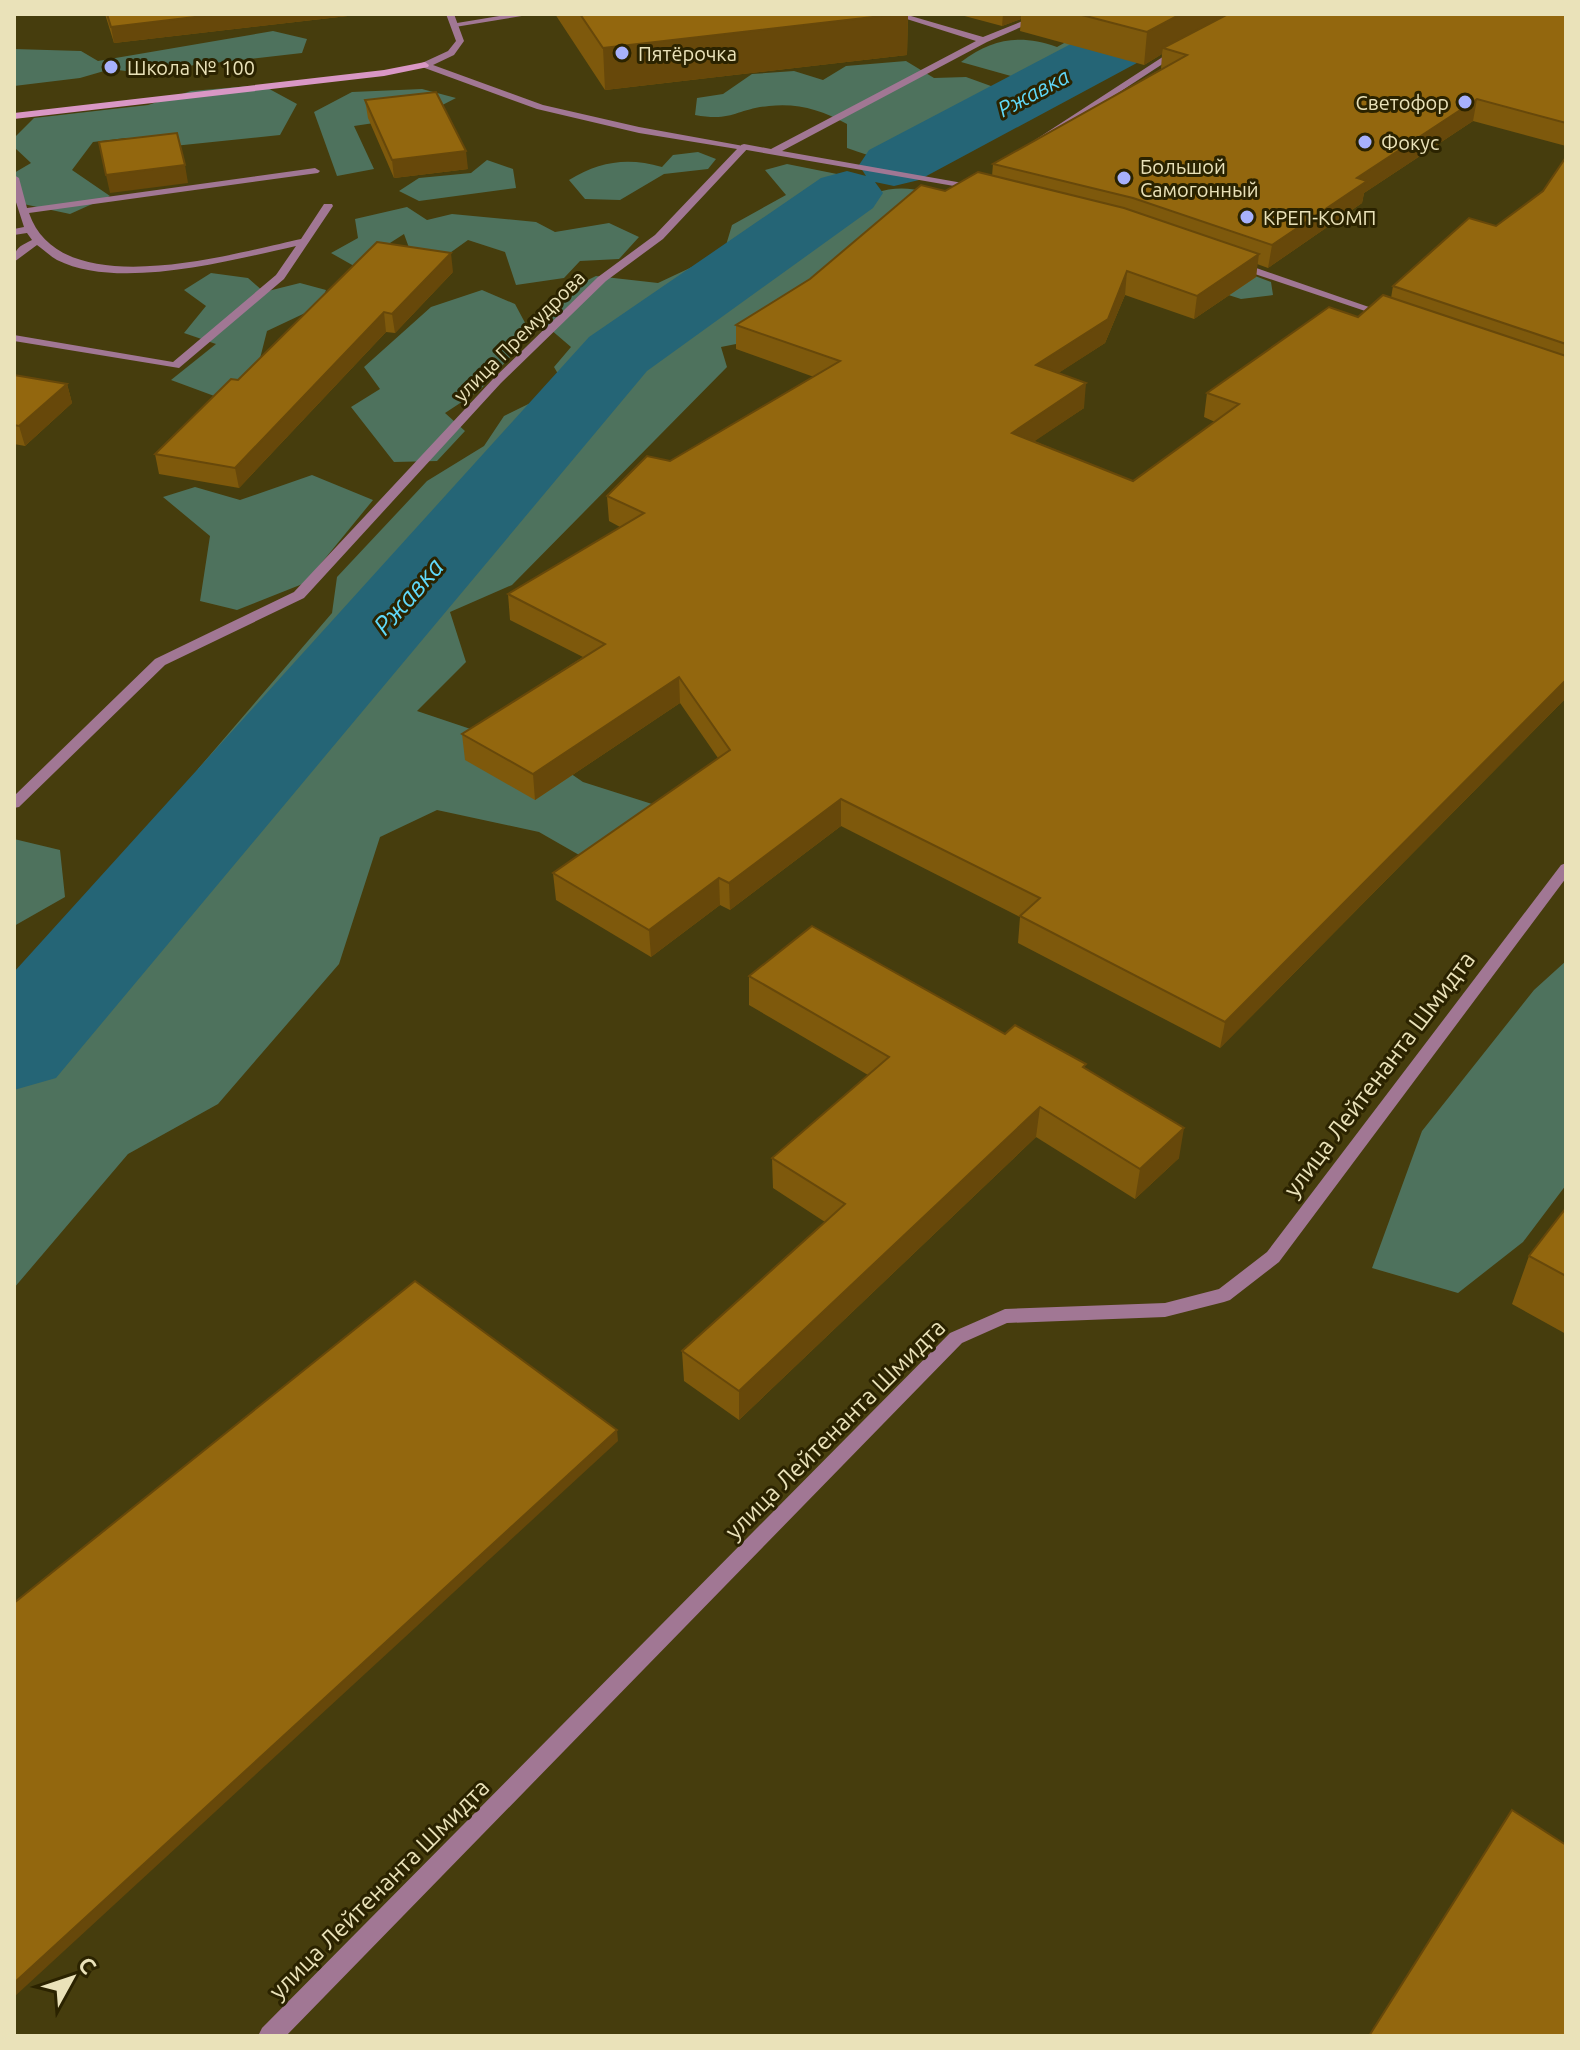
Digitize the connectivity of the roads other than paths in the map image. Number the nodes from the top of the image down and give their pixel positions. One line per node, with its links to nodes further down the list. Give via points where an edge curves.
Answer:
1 (530, 14): 4 (street)
2 (895, 14): 5 (street)
3 (1047, 14): 5 (street)
4 (452, 19): 7 (street, via 460,41 451,53)
5 (984, 40): 11 (street)
6 (1188, 44): 9 (street)
7 (425, 65): 8 (street); 10 (street, via 540,107)
8 (14, 116)
9 (1034, 143)
10 (744, 147): 11 (street); 27 (street, улица Премудрова, via 659,237 602,279 497,381 299,595 160,662)
11 (773, 152): 15 (street)
12 (315, 171): 18 (street)
13 (14, 178): 18 (street)
14 (984, 179): 15 (street)
15 (971, 187): 16 (street)
16 (987, 191)
17 (328, 206): 22 (street)
18 (25, 211): 19 (street)
19 (31, 229): 20 (street); 21 (street)
20 (14, 232)
21 (37, 241): 22 (street, via 71,265 117,272); 23 (street)
22 (304, 241): 26 (street, via 280,277 175,366)
23 (14, 259)
24 (1227, 261): 25 (street)
25 (1400, 319)
26 (14, 338)
27 (14, 804)
28 (1565, 871): 29 (street, улица Лейтенанта Шмидта, via 1273,1257 1224,1295 1165,1310 1005,1316 956,1338)
29 (270, 2036)

